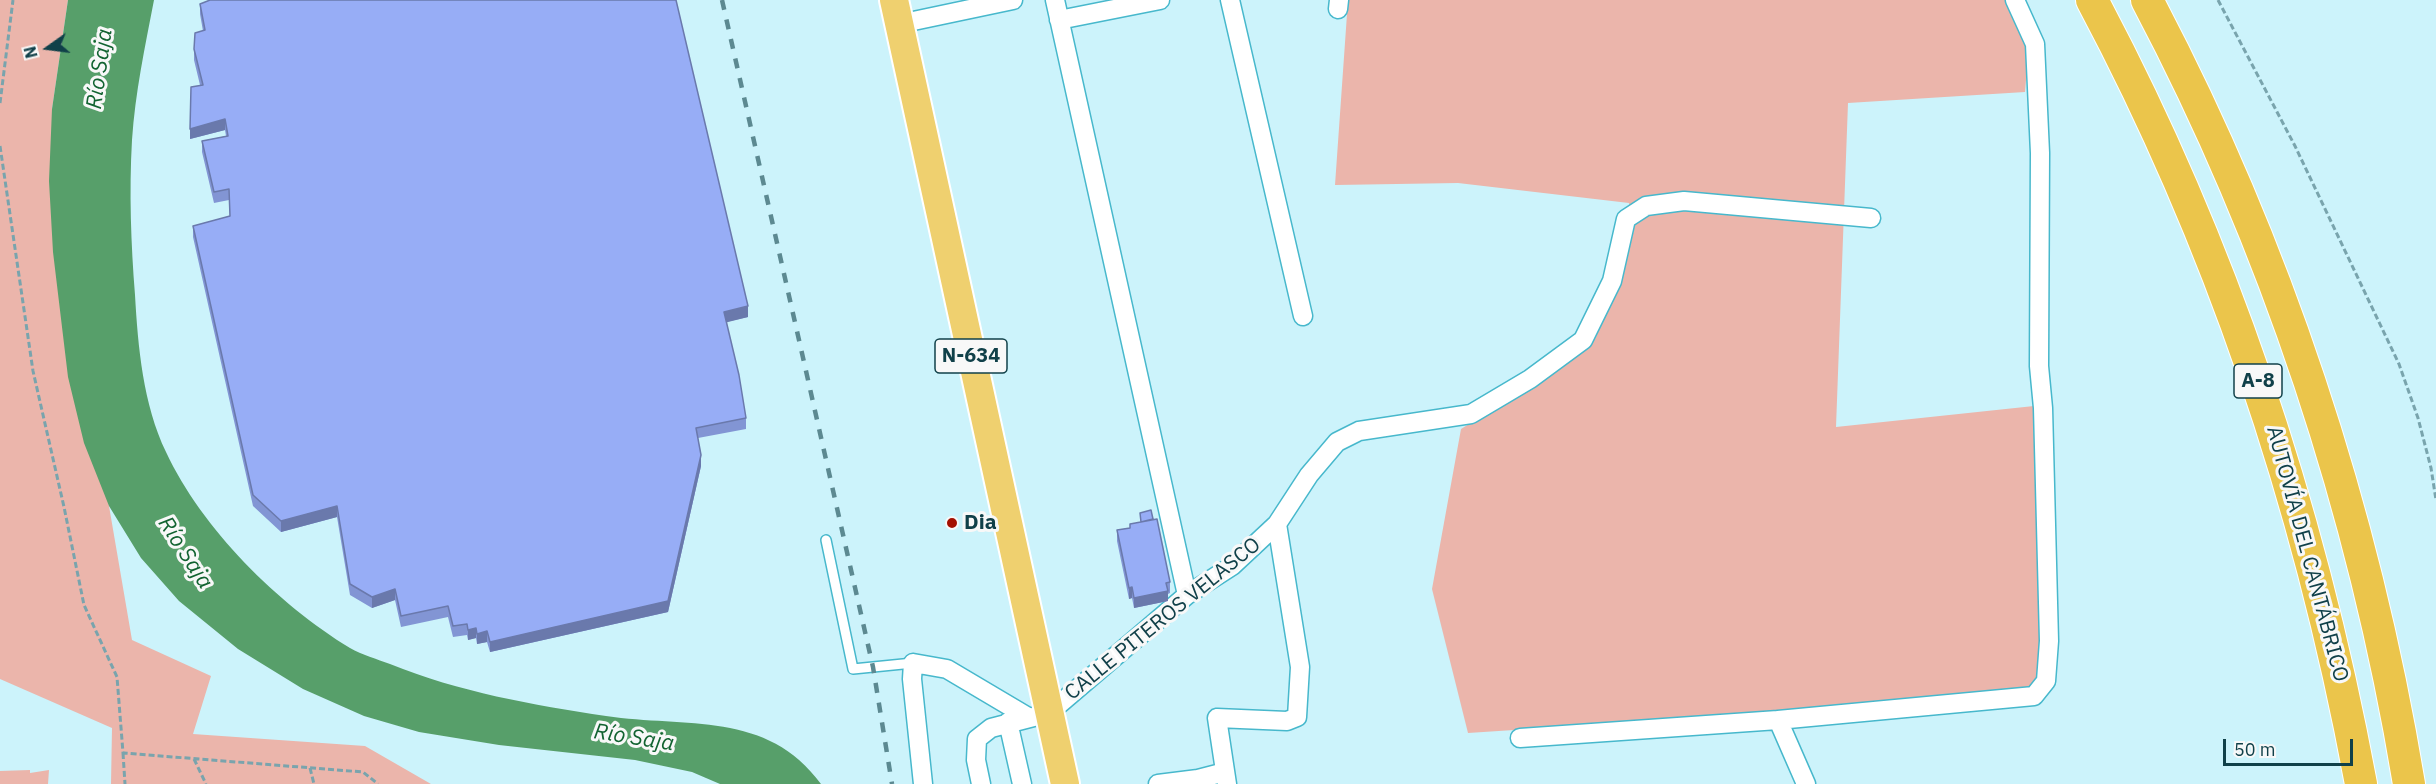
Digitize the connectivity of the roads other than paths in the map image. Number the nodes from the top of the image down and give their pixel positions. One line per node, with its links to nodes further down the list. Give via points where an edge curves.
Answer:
1 (1013, 0): 8 (street)
2 (1054, 0): 9 (street)
3 (1160, 0): 9 (street)
4 (1230, 0): 11 (street)
5 (2015, 0): 17 (street, via 2035,44 2040,153 2039,366 2049,641 2046,681 2034,696)
6 (2092, 0): 27 (highway, AUTOVÍA DEL CANTÁBRICO / A-8, via 2155,124 2188,200 2260,389 2317,579)
7 (2147, 0): 28 (highway, A-8, via 2229,174 2309,379 2370,591)
8 (896, 12): 16 (highway, N-634)
9 (1059, 20): 14 (street)
10 (1871, 218): 12 (street, CALLE PITEROS VELASCO, via 1684,201 1646,206 1626,219 1612,281 1583,340 1530,379 1471,414 1359,431 1337,442 1309,475)
11 (1303, 316)
12 (1277, 524): 14 (street, CALLE PITEROS VELASCO, via 1232,566); 20 (street, via 1300,667 1297,717 1287,721 1217,718)
13 (826, 540): 15 (lane, via 853,669)
14 (1187, 595): 16 (street, CALLE PITEROS VELASCO)
15 (913, 663): 16 (street, via 947,669); 21 (street)
16 (1038, 715): 18 (street); 24 (highway, N-634)
17 (1778, 720): 19 (street); 26 (street)
18 (1008, 722): 22 (street, via 990,728 977,739); 23 (street)
19 (1520, 738)
20 (1226, 778): 25 (street)
21 (923, 784)
22 (981, 784)
23 (1022, 784)
24 (1065, 784)
25 (1158, 784)
26 (1806, 784)
27 (2361, 784)
28 (2409, 784)

